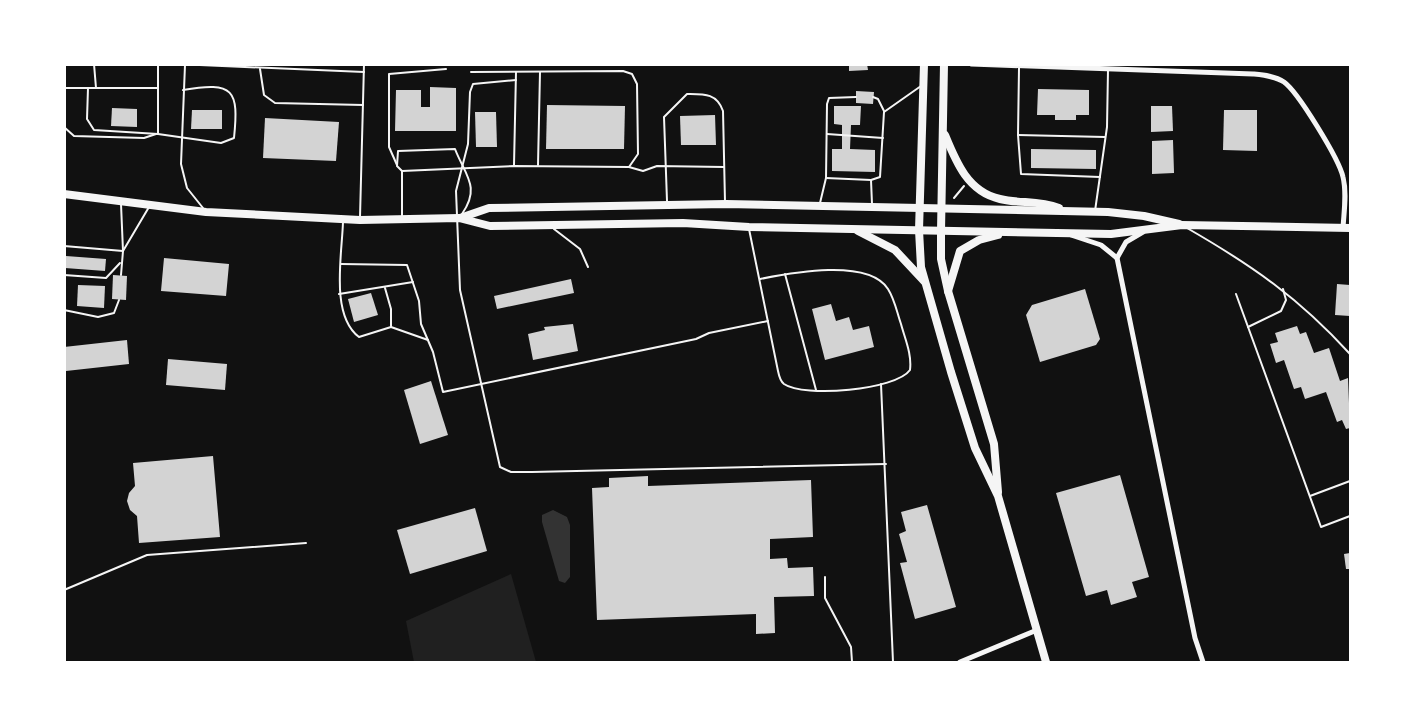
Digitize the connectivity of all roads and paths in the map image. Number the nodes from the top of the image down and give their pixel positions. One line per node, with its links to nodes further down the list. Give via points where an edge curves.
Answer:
1 (93, 64): 24 (lane)
2 (158, 64): 25 (lane)
3 (177, 64): 9 (lane)
4 (364, 64): 15 (lane)
5 (924, 64): 21 (main road)
6 (944, 64): 32 (main road)
7 (972, 64): 11 (street)
8 (1164, 64): 19 (lane)
9 (185, 65): 12 (lane); 26 (lane)
10 (1052, 67): 11 (street); 14 (street)
11 (1019, 68): 35 (lane)
12 (260, 69): 15 (lane); 29 (lane, via 268,101)
13 (446, 69): 39 (lane, via 389,74 389,147)
14 (1108, 70): 19 (street); 36 (lane)
15 (364, 72): 29 (lane)
16 (471, 72): 17 (lane)
17 (516, 72): 18 (lane); 20 (lane)
18 (540, 72): 41 (lane); 42 (lane, via 623,70 632,74 637,84 638,154)
19 (1162, 72): 71 (street, via 1252,74 1283,81 1298,98 1341,168)
20 (516, 80): 40 (lane); 44 (lane, via 473,84)
21 (924, 84): 30 (lane); 59 (main road)
22 (64, 88): 23 (lane)
23 (88, 88): 24 (lane); 33 (lane, via 87,119 94,129)
24 (96, 88): 25 (lane)
25 (158, 88): 33 (lane)
26 (183, 90): 37 (lane); 37 (lane, via 228,90 237,106 234,138 229,142)
27 (856, 97): 34 (lane, via 830,98)
28 (873, 97): 30 (lane)
29 (363, 105): 67 (lane)
30 (884, 112): 38 (lane)
31 (64, 127): 33 (lane, via 74,136 144,138)
32 (942, 130): 60 (main road); 61 (main road, via 959,168 977,188 1000,199 1041,202)
33 (158, 134): 37 (lane)
34 (827, 134): 38 (lane); 48 (lane)
35 (1018, 135): 36 (lane); 47 (lane, via 1021,174)
36 (1106, 137): 47 (lane)
37 (183, 138): 62 (lane, via 181,164 186,188)
38 (883, 138): 49 (lane, via 880,177)
39 (397, 166): 44 (lane, via 398,151 455,149); 46 (lane)
40 (514, 166): 41 (lane); 44 (lane)
41 (538, 166): 42 (lane)
42 (629, 167): 45 (lane, via 643,171 657,166)
43 (724, 167): 45 (lane); 45 (lane, via 720,102 712,95 687,94 664,117); 55 (lane)
44 (462, 168): 46 (lane); 64 (lane, via 456,191); 64 (lane, via 471,180 471,193 470,203)
45 (666, 168): 54 (lane)
46 (402, 171): 66 (lane)
47 (1100, 177): 63 (lane)
48 (826, 178): 49 (lane); 57 (lane)
49 (871, 180): 58 (lane)
50 (966, 184): 52 (path, via 955,199)
51 (64, 194): 53 (main road)
52 (949, 196)
53 (121, 202): 56 (main road); 79 (lane)
54 (667, 204): 55 (main road); 64 (main road, via 489,208)
55 (726, 204): 57 (main road)
56 (150, 205): 62 (main road); 79 (lane)
57 (819, 206): 58 (main road)
58 (872, 207): 59 (main road)
59 (919, 208): 60 (main road); 73 (main road)
60 (941, 208): 61 (main road); 74 (main road)
61 (1065, 211): 63 (main road)
62 (206, 212): 65 (main road)
63 (1095, 212): 69 (main road, via 1143,216)
64 (459, 218): 66 (main road); 68 (main road, via 490,226); 102 (lane, via 460,290)
65 (344, 219): 67 (main road); 82 (lane)
66 (402, 219): 67 (main road)
67 (360, 220)
68 (550, 225): 70 (main road, via 683,223); 83 (lane, via 580,249)
69 (1182, 225): 71 (main road); 75 (main road); 91 (lane)
70 (749, 227): 72 (main road); 87 (lane)
71 (1347, 228)
72 (852, 229): 73 (main road); 88 (main road, via 895,250)
73 (919, 230): 74 (main road); 88 (main road)
74 (941, 231): 76 (main road); 92 (main road, via 941,259)
75 (1143, 231): 77 (main road); 80 (street, via 1126,242)
76 (1007, 232): 77 (main road); 92 (main road, via 979,240 960,251)
77 (1067, 233): 80 (street, via 1101,245)
78 (64, 246): 79 (lane)
79 (123, 251): 81 (lane)
80 (1117, 258): 118 (street)
81 (120, 263): 85 (lane, via 106,278); 86 (lane)
82 (341, 264): 89 (lane, via 407,265); 93 (lane)
83 (588, 267)
84 (784, 274): 87 (lane); 103 (lane, via 862,273 879,279 888,288 911,363 906,376); 104 (lane)
85 (64, 275)
86 (121, 275)
87 (760, 279): 97 (lane)
88 (924, 281): 107 (main road, via 975,448)
89 (413, 282): 90 (lane); 100 (lane, via 421,324)
90 (385, 288): 93 (lane, via 371,286); 98 (lane)
91 (1283, 289): 99 (lane, via 1286,300 1281,311); 101 (lane)
92 (948, 291): 107 (main road, via 994,444)
93 (339, 294): 98 (lane, via 348,325 359,337)
94 (1236, 294): 99 (lane)
95 (119, 300): 96 (lane, via 114,313 105,317)
96 (64, 310)
97 (768, 321): 102 (lane); 104 (lane, via 780,379 792,387)
98 (391, 327): 100 (lane)
99 (1248, 327): 108 (lane)
100 (429, 341): 102 (lane, via 443,392)
101 (1350, 354)
102 (479, 383): 105 (lane, via 497,461 511,472)
103 (881, 384): 104 (lane); 105 (lane)
104 (816, 390)
105 (886, 465): 115 (lane)
106 (1350, 481): 108 (lane)
107 (998, 496): 113 (main road)
108 (1310, 496): 109 (lane, via 1321,527)
109 (1350, 516)
110 (306, 543): 112 (lane, via 147,555)
111 (825, 577): 114 (lane, via 825,598 851,647)
112 (64, 590)
113 (1037, 630): 116 (street); 117 (main road)
114 (852, 663)
115 (893, 663)
116 (960, 663)
117 (1046, 663)
118 (1203, 663)

